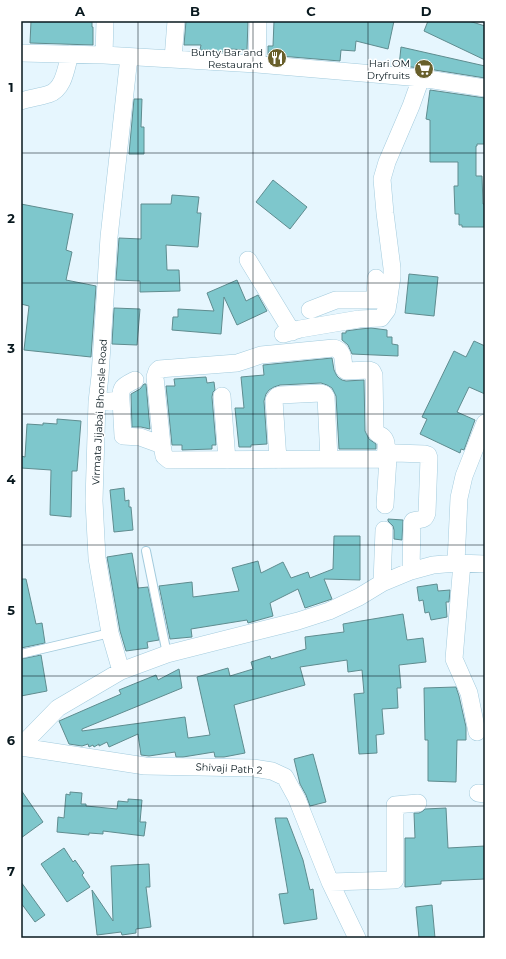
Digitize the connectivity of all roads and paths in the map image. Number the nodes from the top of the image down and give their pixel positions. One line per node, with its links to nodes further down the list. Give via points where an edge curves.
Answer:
1 (105, 21): 6 (street)
2 (176, 21): 8 (street)
3 (258, 21): 9 (street)
4 (21, 53): 5 (street)
5 (70, 54): 6 (street); 12 (street, via 63,80 57,89 50,94)
6 (104, 56): 7 (street)
7 (129, 57): 8 (street); 20 (street, Virmata Jijabai Bhonsle Road, via 109,237)
8 (173, 59): 9 (street)
9 (257, 64): 10 (street)
10 (421, 78): 11 (street); 15 (street, via 382,178 392,268 392,277)
11 (485, 88)
12 (21, 101)
13 (248, 260): 15 (street, via 287,333 359,319 381,318 387,310)
14 (376, 278): 15 (street)
15 (382, 300): 16 (street, via 336,300)
16 (310, 310)
17 (135, 380): 19 (street, via 124,385 120,392)
18 (222, 396): 26 (street)
19 (121, 400): 20 (street); 23 (street)
20 (97, 402): 22 (street, Virmata Jijabai Bhonsle Road)
21 (485, 423): 33 (street, via 464,476 459,498)
22 (96, 436): 23 (street); 37 (street, Virmata Jijabai Bhonsle Road, via 94,501 97,558)
23 (123, 436): 24 (street, via 140,437)
24 (162, 445): 25 (street, via 155,377 157,371 237,363 260,355 334,348 342,354 346,370 372,371 375,430 386,441 386,451 384,458 381,459); 26 (street, via 164,456 169,460)
25 (329, 459): 27 (street); 27 (street, via 326,397 321,393 280,395 274,400)
26 (227, 460): 27 (street)
27 (278, 460)
28 (385, 505): 35 (street, via 388,458 391,454 428,455 427,514 425,518 413,520 412,523)
29 (384, 530): 32 (street)
30 (405, 547): 32 (street)
31 (146, 551): 39 (lane)
32 (384, 551): 36 (street)
33 (459, 563): 34 (street); 35 (street, via 432,565); 41 (street, via 454,660 469,693)
34 (485, 564)
35 (411, 571): 36 (street)
36 (382, 583): 39 (street, via 329,611)
37 (110, 633): 38 (lane); 40 (street, Virmata Jijabai Bhonsle Road)
38 (21, 654)
39 (167, 654): 40 (street)
40 (121, 671): 42 (street, via 58,708)
41 (477, 732)
42 (21, 746): 44 (street, Shivaji Path 2, via 145,766 253,768 272,771 285,777 297,799)
43 (418, 803): 44 (street, via 395,805 395,880)
44 (330, 882): 45 (street, Shivaji Path 2)
45 (358, 938)

